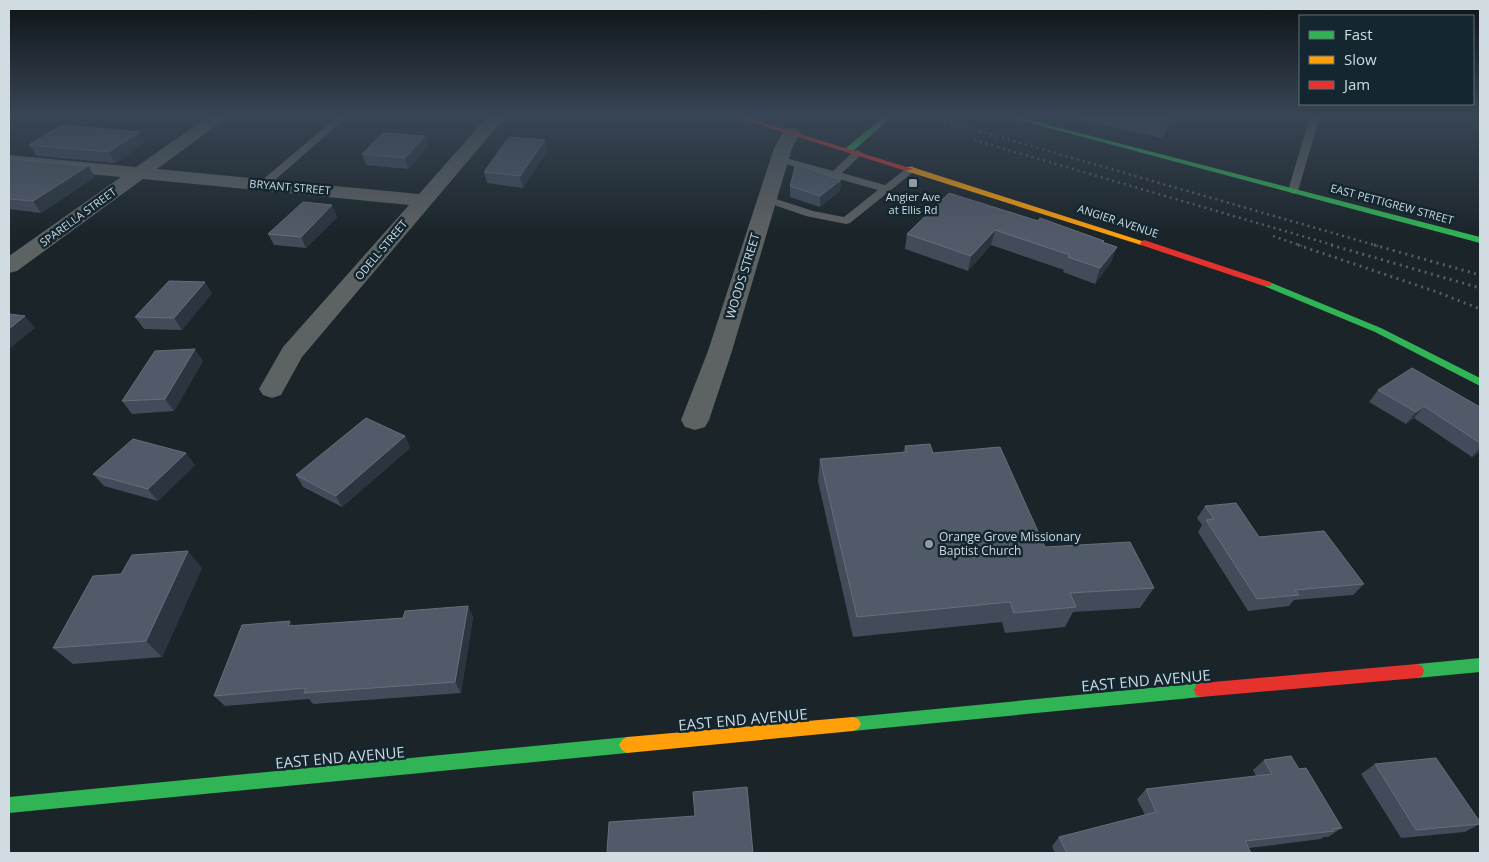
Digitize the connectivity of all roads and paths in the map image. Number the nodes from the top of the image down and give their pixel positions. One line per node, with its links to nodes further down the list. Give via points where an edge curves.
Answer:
1 (163, 156): 12 (street, SPARELLA STREET)
2 (296, 156): 14 (lane)
3 (461, 156): 18 (street, ODELL STREET)
4 (780, 156): 9 (street, WOODS STREET)
5 (850, 156): 13 (lane)
6 (868, 156): 11 (street, ANGIER AVENUE)
7 (1161, 156): 16 (street, EAST PETTIGREW STREET)
8 (1303, 156): 16 (lane)
9 (779, 159): 13 (lane); 17 (street, WOODS STREET)
10 (9, 161): 12 (street, BRYANT STREET)
11 (912, 169): 15 (lane); 21 (street, ANGIER AVENUE, via 1278,288 1378,330)
12 (138, 174): 14 (street, BRYANT STREET); 20 (street, SPARELLA STREET)
13 (834, 174): 15 (lane)
14 (264, 184): 18 (street, BRYANT STREET)
15 (886, 189): 17 (lane, via 846,220 810,214)
16 (1293, 191): 19 (street, EAST PETTIGREW STREET)
17 (767, 199): 23 (street, WOODS STREET)
18 (422, 200): 22 (street, ODELL STREET, via 292,353)
19 (1480, 240)
20 (9, 266)
21 (1480, 382)
22 (272, 390)
23 (695, 420)
24 (1480, 666): 25 (street, EAST END AVENUE)
25 (9, 805)

